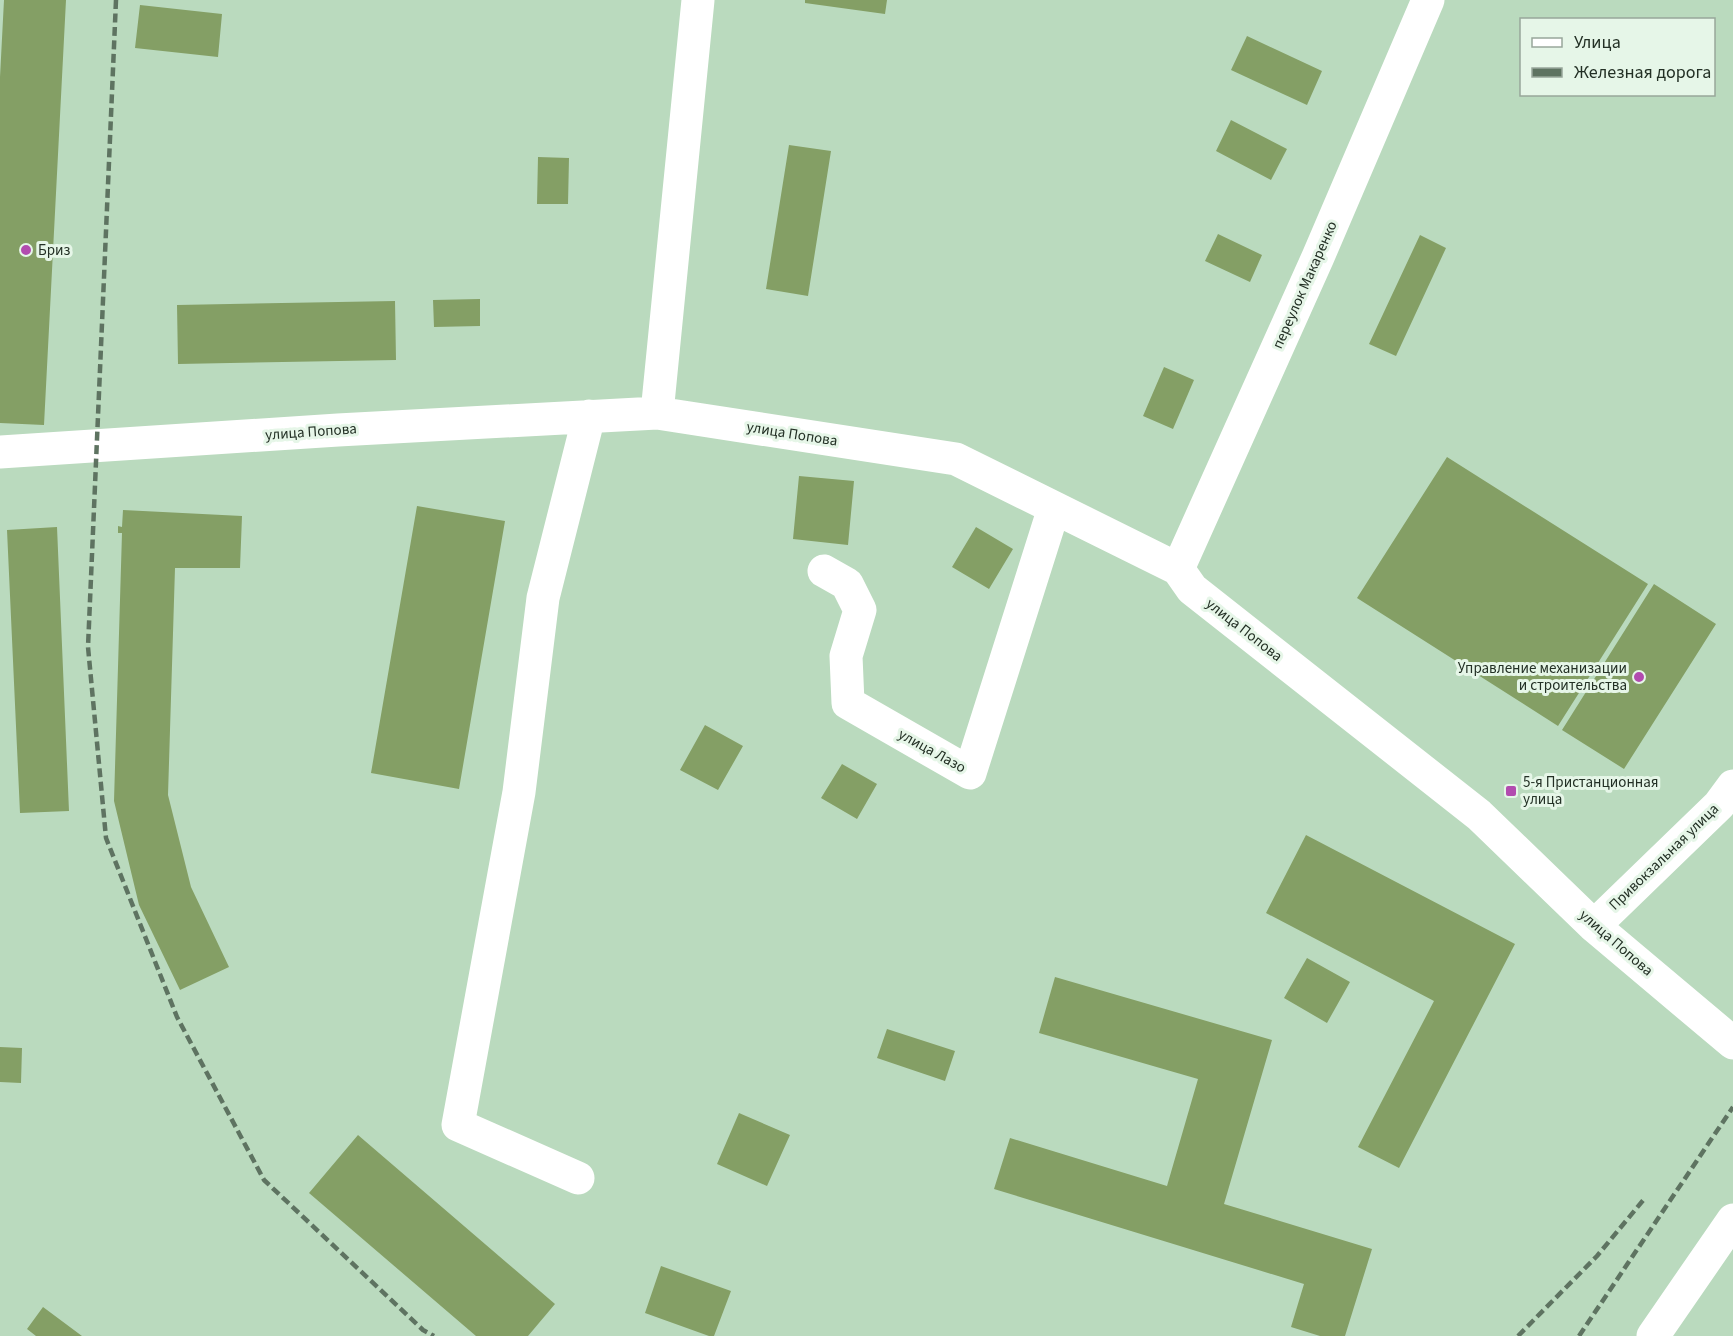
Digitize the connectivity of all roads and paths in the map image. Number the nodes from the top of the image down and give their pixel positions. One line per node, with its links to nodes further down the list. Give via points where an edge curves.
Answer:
1 (698, 0): 3 (street)
2 (1428, 0): 7 (street, переулок Макаренко)
3 (657, 413): 4 (street, улица Попова); 6 (street, улица Попова, via 956,459)
4 (590, 416): 5 (street, улица Попова); 12 (street, via 543,598 519,792 458,1125)
5 (0, 452)
6 (1054, 508): 7 (street, улица Попова); 8 (street, улица Лазо, via 970,773 848,703 846,656 860,610 847,584)
7 (1178, 569): 10 (street, улица Попова, via 1192,589 1479,815)
8 (824, 571)
9 (1733, 786): 10 (street, Привокзальная улица)
10 (1594, 926): 11 (street, улица Попова)
11 (1733, 1043)
12 (578, 1178)
13 (1733, 1220): 14 (street)
14 (1653, 1336)

